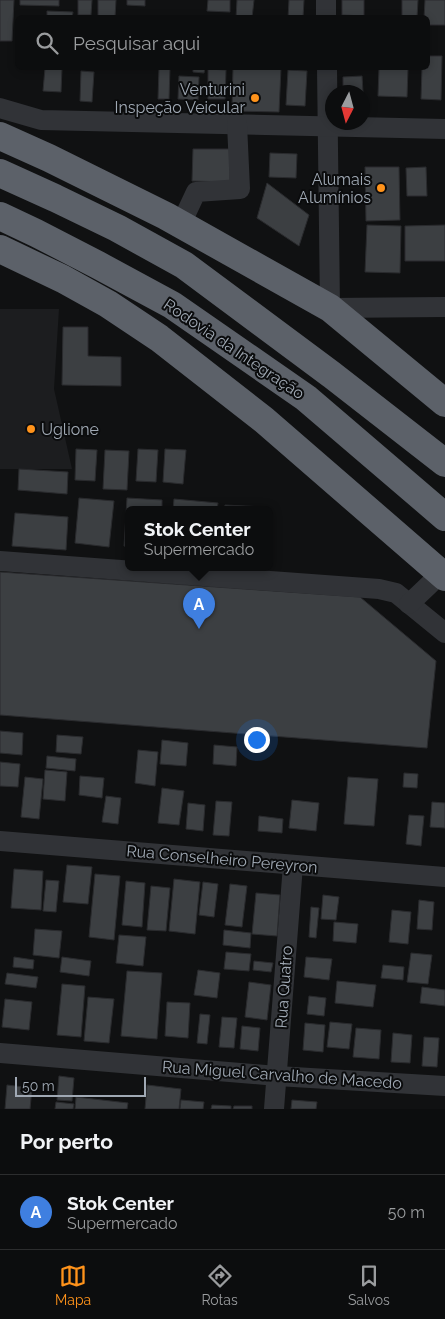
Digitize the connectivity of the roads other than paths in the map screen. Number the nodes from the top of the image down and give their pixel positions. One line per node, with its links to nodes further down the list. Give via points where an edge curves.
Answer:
1 (326, 0): 2 (street)
2 (326, 15)
3 (327, 70): 4 (street)
4 (327, 85)
5 (0, 108): 6 (street, via 40,120)
6 (237, 124): 7 (street); 14 (street, via 240,189 196,192)
7 (325, 127)
8 (370, 128): 9 (street)
9 (445, 129)
10 (328, 130): 17 (street)
11 (0, 136): 14 (highway)
12 (0, 173): 19 (highway, Rodovia da Integração, via 90,215 184,265)
13 (0, 216): 20 (highway, Rodovia da Integração, via 172,305 306,398)
14 (181, 224): 17 (highway)
15 (0, 249): 24 (highway, via 108,304 159,338 264,420)
16 (445, 307): 17 (street)
17 (330, 308): 18 (highway)
18 (445, 403)
19 (445, 463)
20 (445, 516)
21 (0, 561): 22 (street)
22 (125, 570)
23 (135, 571): 25 (street, via 379,589 396,593)
24 (443, 575): 25 (street)
25 (409, 604): 26 (street)
26 (445, 633)
27 (0, 841): 28 (street, Rua Conselheiro Pereyron)
28 (293, 865): 29 (street, Rua Conselheiro Pereyron); 31 (street, Rua Quatro)
29 (445, 877)
30 (0, 1053): 31 (street, Rua Miguel Carvalho de Macedo)
31 (277, 1076): 32 (street, Rua Miguel Carvalho de Macedo); 33 (street, Rua Quatro)
32 (445, 1086)
33 (274, 1109)

